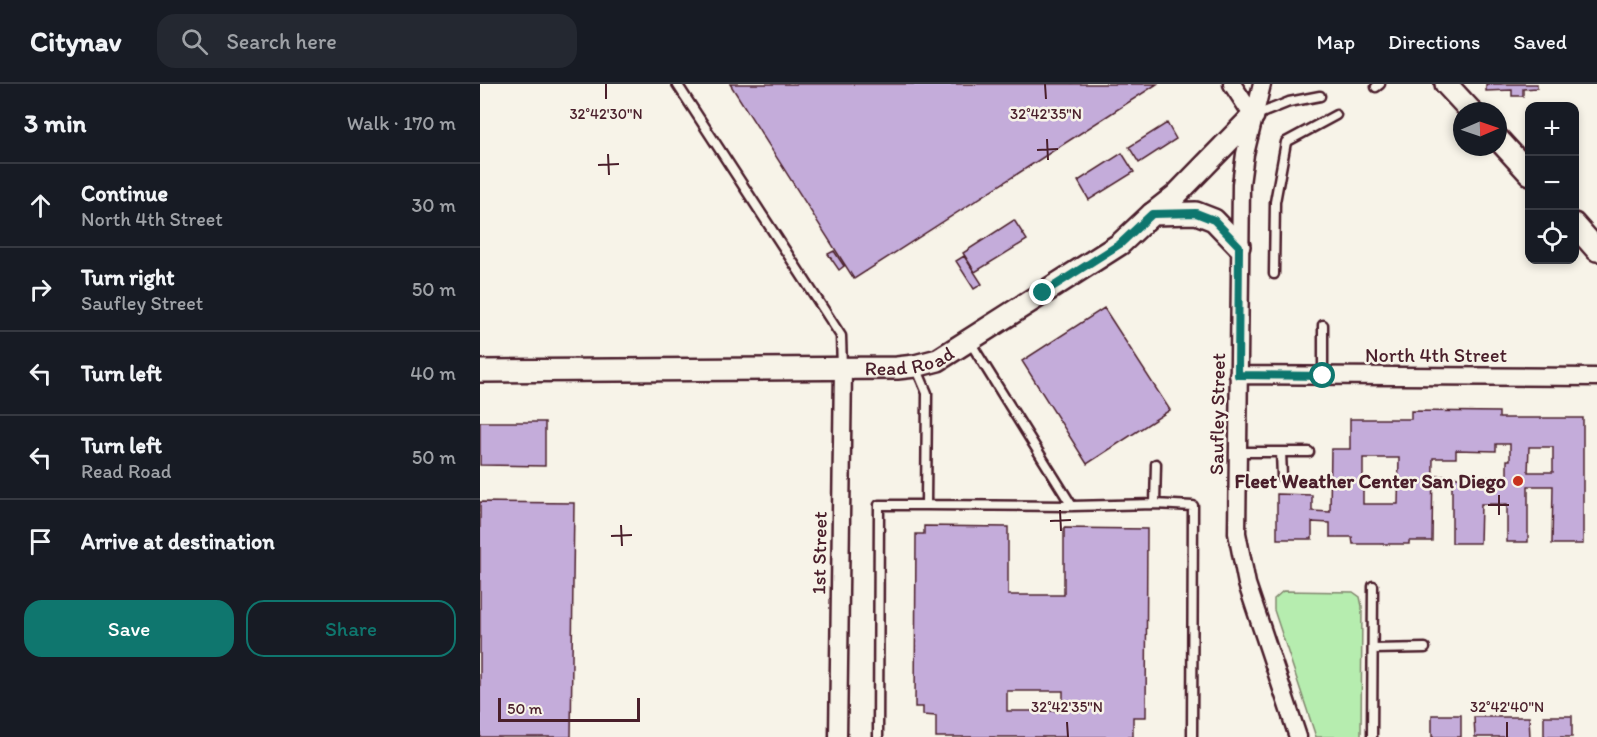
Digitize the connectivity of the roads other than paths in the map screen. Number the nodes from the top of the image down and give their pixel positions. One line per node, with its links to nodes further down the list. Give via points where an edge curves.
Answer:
1 (677, 84): 19 (lane, via 841,336)
2 (1232, 84): 8 (street)
3 (1262, 84): 8 (street, Saufley Street)
4 (1446, 84): 6 (street)
5 (1320, 96): 8 (lane, via 1289,102)
6 (1463, 102)
7 (1336, 115): 15 (lane, via 1286,142 1275,202)
8 (1253, 116): 11 (street, Read Road, via 1175,196); 13 (street, Saufley Street, via 1241,184)
9 (1507, 149): 10 (street)
10 (1525, 169)
11 (1152, 214): 13 (street, via 1196,213 1214,220); 17 (street, Read Road, via 1120,244)
12 (1579, 229): 14 (street)
13 (1239, 246): 21 (street, Saufley Street)
14 (1597, 250)
15 (1274, 274)
16 (1323, 325): 22 (lane)
17 (970, 342): 18 (street, Read Road, via 938,360); 31 (lane)
18 (915, 366): 19 (street, Read Road); 30 (lane, via 927,393)
19 (843, 369): 20 (street, Read Road); 35 (street, 1st Street)
20 (480, 371)
21 (1238, 375): 22 (street, North 4th Street); 24 (street, Saufley Street)
22 (1323, 376): 23 (street, North 4th Street)
23 (1597, 376)
24 (1237, 452): 26 (lane); 38 (street, Saufley Street, via 1237,533 1246,584)
25 (1309, 452): 26 (lane)
26 (1281, 453): 28 (lane)
27 (1156, 464): 29 (lane)
28 (1282, 477)
29 (1155, 504): 31 (lane); 37 (lane, via 1193,506)
30 (926, 505): 31 (lane); 36 (lane, via 879,505)
31 (1072, 506)
32 (1373, 586): 34 (lane)
33 (1425, 648): 34 (lane)
34 (1373, 649): 39 (lane)
35 (838, 737)
36 (878, 737)
37 (1192, 737)
38 (1298, 737)
39 (1372, 737)

